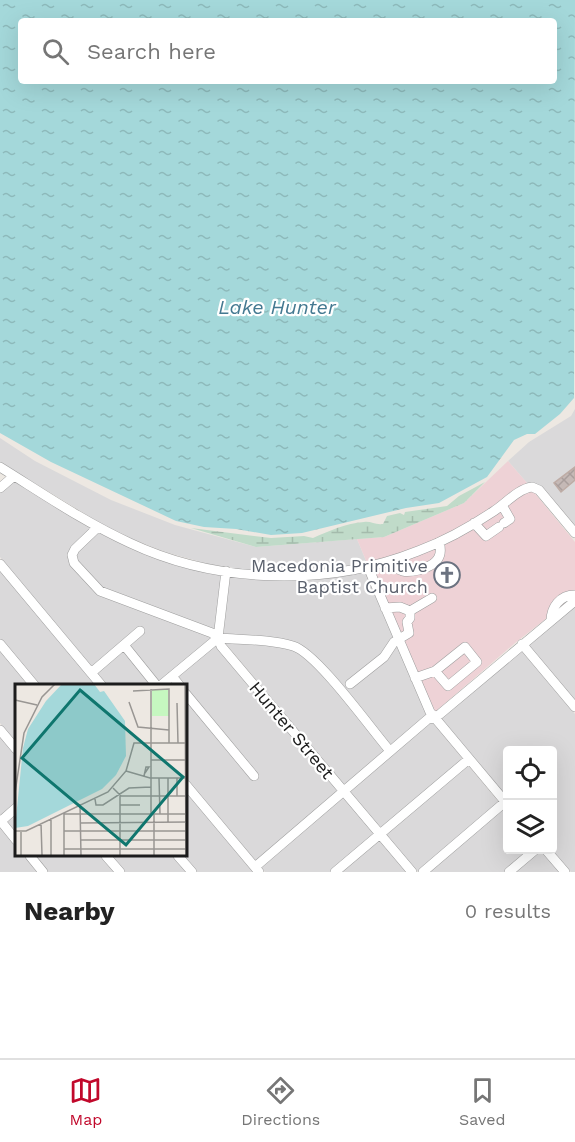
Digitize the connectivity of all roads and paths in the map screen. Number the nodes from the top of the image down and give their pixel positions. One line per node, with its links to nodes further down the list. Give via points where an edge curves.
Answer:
1 (0, 467): 2 (street)
2 (14, 476): 3 (street); 6 (street)
3 (0, 488)
4 (502, 505): 5 (street); 5 (street, via 510,519 486,536); 7 (street, via 532,486)
5 (474, 523): 8 (street)
6 (98, 527): 12 (street, via 163,556); 20 (street, via 72,555 74,563 96,588)
7 (575, 533)
8 (439, 542): 9 (street); 9 (street, via 438,560 422,569 403,572)
9 (390, 561): 11 (street)
10 (0, 564): 26 (street)
11 (368, 567): 12 (street, via 315,575); 16 (street)
12 (226, 571): 20 (street)
13 (575, 595): 18 (street, via 561,600 552,611)
14 (432, 598): 17 (street)
15 (575, 601): 18 (street)
16 (385, 608): 17 (street); 21 (street)
17 (410, 611): 21 (street, via 409,633)
18 (551, 621): 23 (street)
19 (140, 631): 24 (street)
20 (218, 638): 27 (street); 40 (street, via 295,646 320,666); 44 (street, Hunter Street)
21 (398, 639): 28 (street); 34 (street, via 384,657)
22 (0, 644): 29 (street)
23 (522, 644): 36 (street); 37 (street)
24 (124, 645): 26 (street); 31 (street)
25 (435, 671): 25 (street, via 465,647 477,662 448,686); 28 (street)
26 (91, 673): 30 (street)
27 (172, 676): 32 (street); 33 (street)
28 (415, 678): 37 (street)
29 (33, 684)
30 (100, 684)
31 (157, 684)
32 (162, 684)
33 (178, 684)
34 (350, 684)
35 (188, 696): 42 (street)
36 (575, 707)
37 (434, 718): 40 (street); 41 (street)
38 (0, 730): 39 (street)
39 (15, 748)
40 (390, 752): 44 (street)
41 (468, 759): 45 (street); 49 (street)
42 (254, 776)
43 (188, 787): 56 (street)
44 (344, 791): 49 (street, Hunter Street); 56 (street)
45 (503, 800)
46 (503, 805): 62 (street)
47 (15, 809): 48 (street)
48 (0, 821): 50 (street)
49 (380, 835): 60 (street); 61 (street, Hunter Street)
50 (15, 839)
51 (529, 854): 63 (street)
52 (550, 854): 64 (street)
53 (32, 857): 57 (street)
54 (108, 857): 58 (street)
55 (180, 857): 59 (street)
56 (257, 869)
57 (43, 872)
58 (120, 872)
59 (192, 872)
60 (335, 872)
61 (412, 872)
62 (423, 872)
63 (509, 872)
64 (565, 872)

